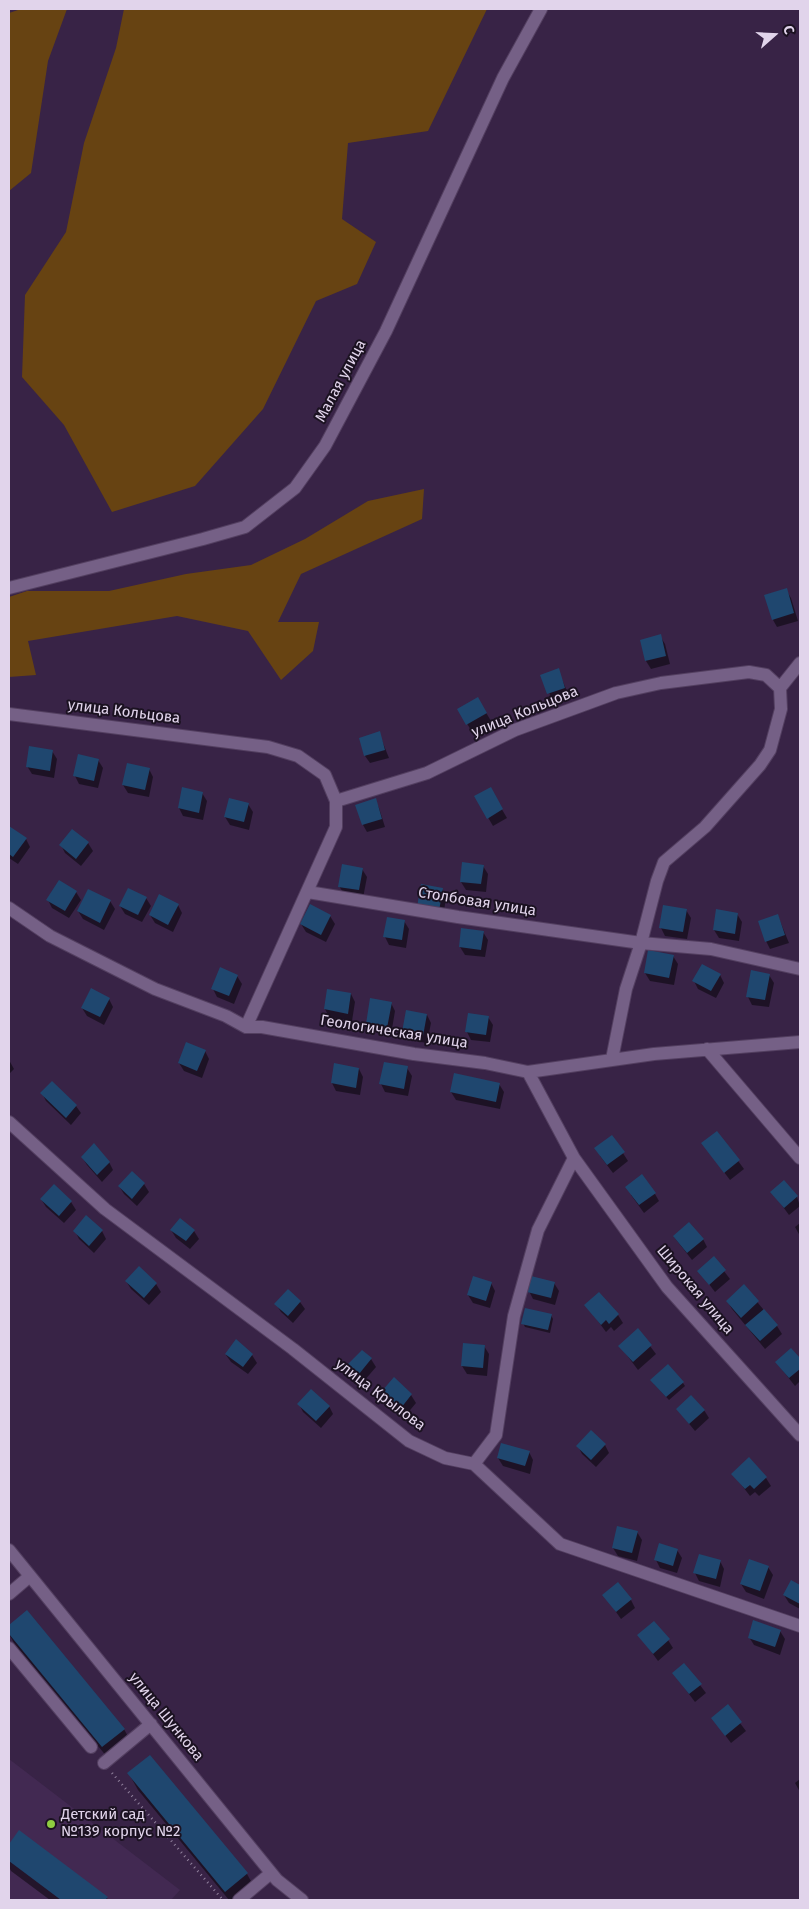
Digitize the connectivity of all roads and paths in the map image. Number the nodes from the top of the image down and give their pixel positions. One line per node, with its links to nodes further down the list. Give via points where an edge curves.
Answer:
1 (542, 9): 2 (street, Малая улица, via 503,78 386,331 325,446 296,488 245,527)
2 (9, 588)
3 (800, 663): 4 (street)
4 (780, 688): 6 (street, улица Кольцова, via 766,675 749,672 661,683 616,694 516,730 427,773); 9 (street, via 781,709 770,750 760,766 705,827 664,862)
5 (9, 714): 6 (street, улица Кольцова, via 268,747 298,756 325,775)
6 (336, 801): 7 (street, via 336,827)
7 (308, 892): 9 (street, Столбовая улица); 11 (street)
8 (9, 908): 11 (street, Геологическая улица, via 50,936 155,989)
9 (641, 943): 10 (street, Столбовая улица, via 711,949); 14 (street, via 626,989)
10 (800, 969)
11 (246, 1027): 15 (street, Геологическая улица, via 262,1026)
12 (800, 1042): 13 (street, Геологическая улица)
13 (707, 1050): 14 (street, Геологическая улица); 18 (street)
14 (612, 1060): 15 (street, Геологическая улица)
15 (528, 1072): 17 (street, Широкая улица)
16 (9, 1122): 20 (street, улица Крылова, via 105,1209 292,1348 409,1441 445,1458)
17 (574, 1158): 19 (street, Широкая улица, via 667,1287); 20 (street, via 538,1230 514,1316 496,1435)
18 (800, 1158)
19 (800, 1435)
20 (474, 1464): 24 (street, via 560,1544)
21 (9, 1550): 22 (street, улица Шункова)
22 (30, 1576): 23 (street); 26 (street, улица Шункова)
23 (9, 1594)
24 (800, 1626)
25 (9, 1648): 27 (street)
26 (151, 1724): 28 (street); 29 (street, улица Шункова)
27 (91, 1747)
28 (104, 1763): 30 (path)
29 (271, 1873): 31 (street); 32 (street, улица Шункова)
30 (223, 1900)
31 (239, 1900)
32 (302, 1900)

